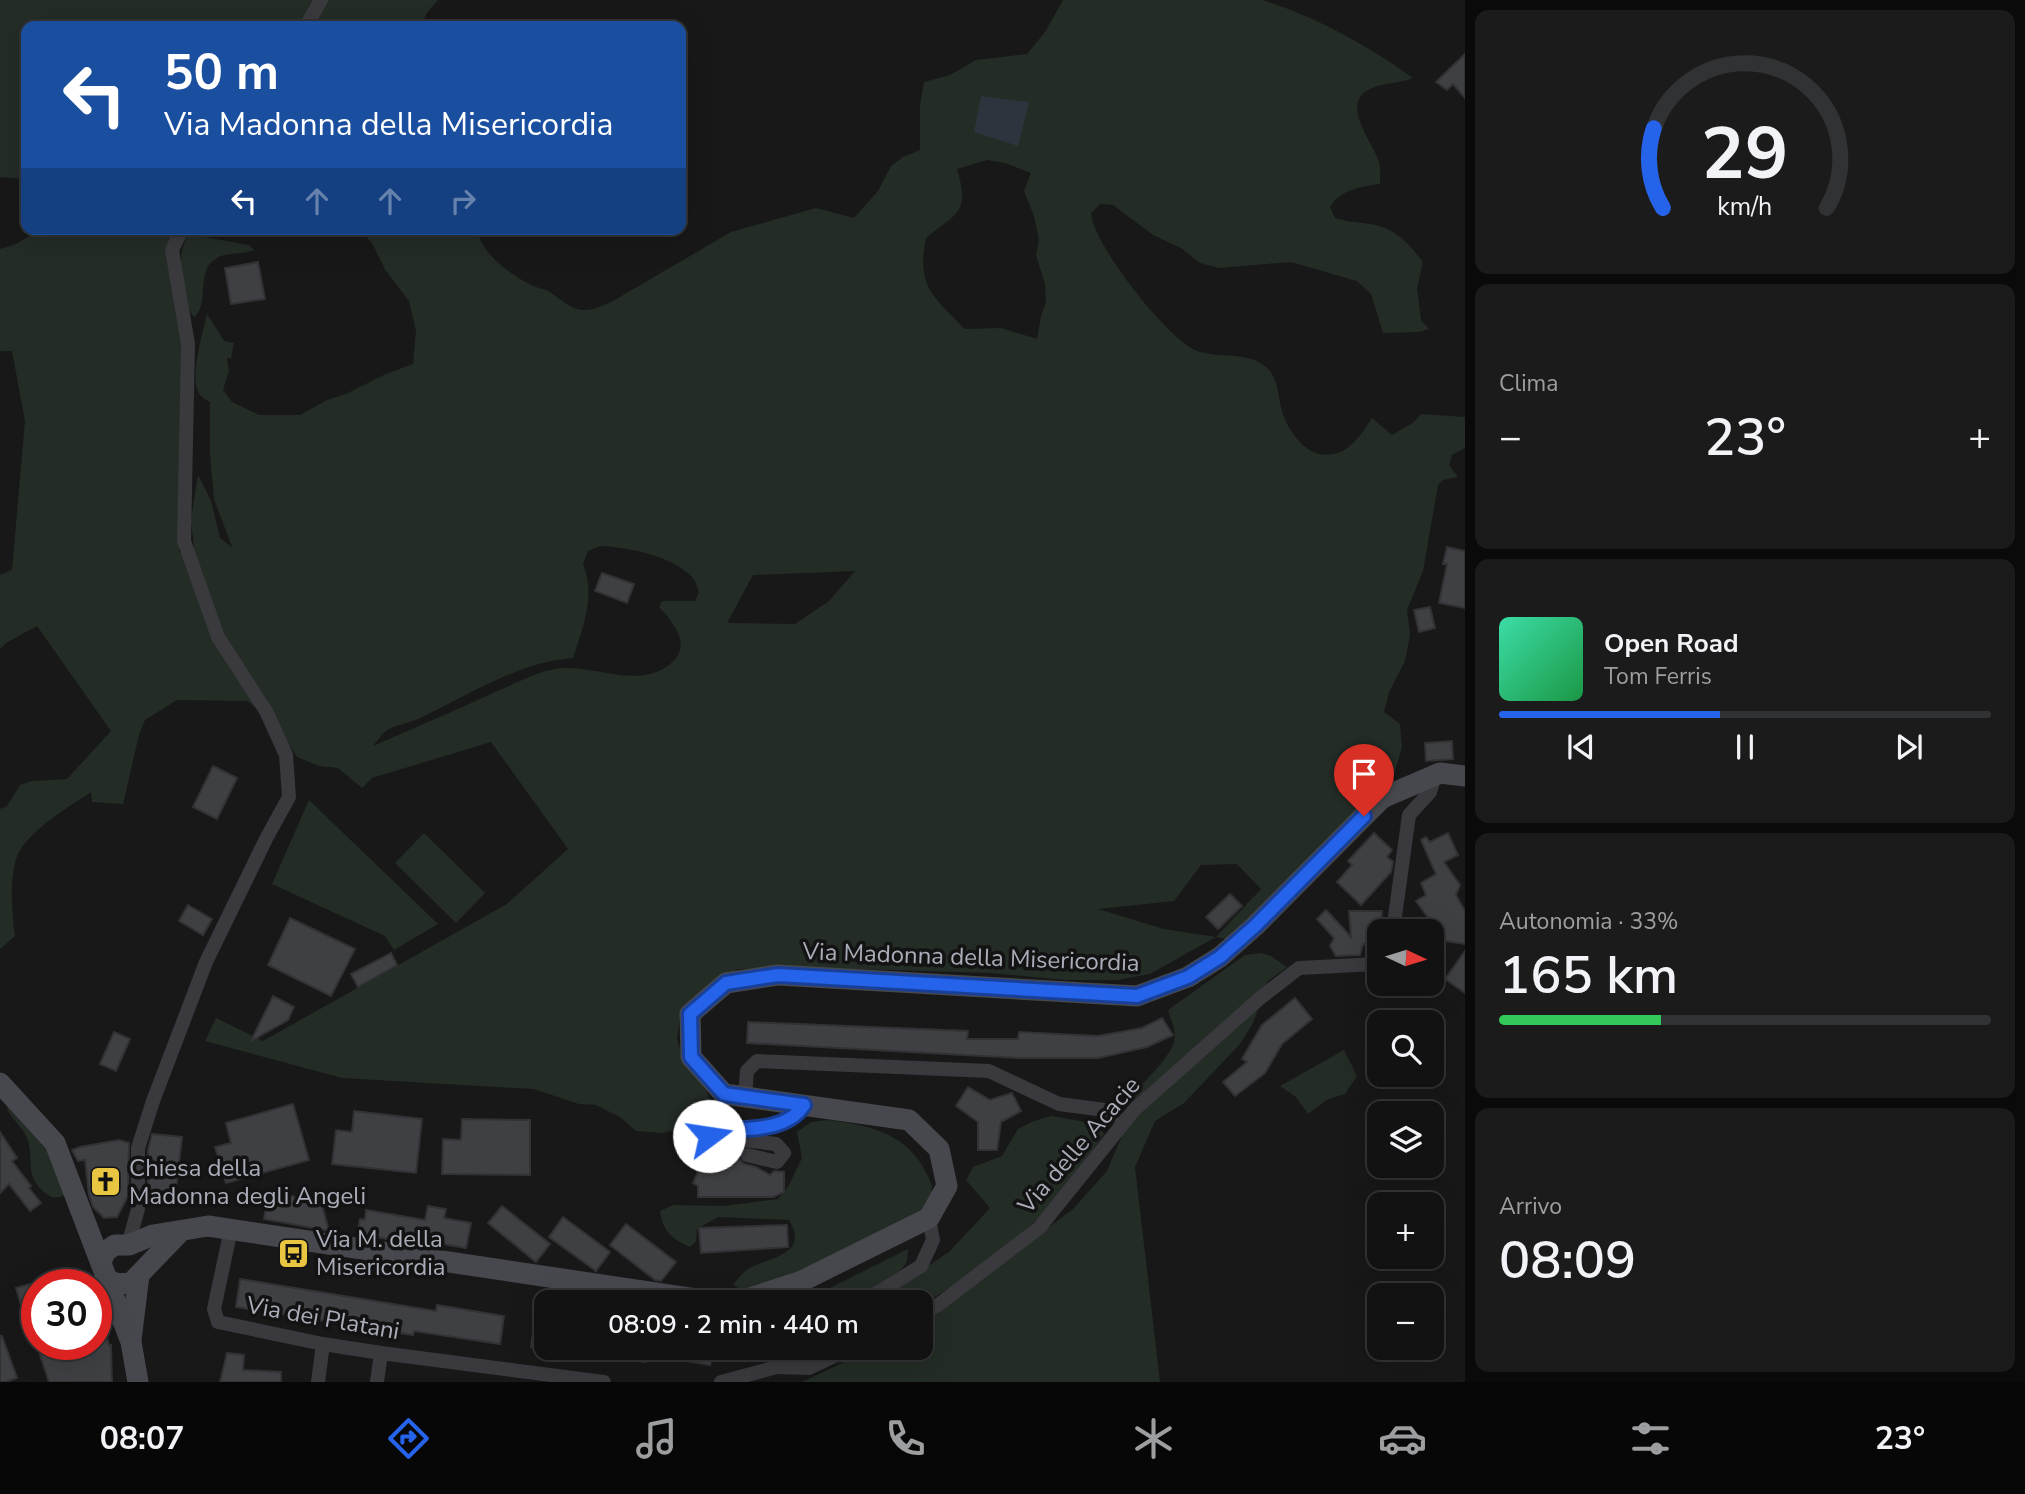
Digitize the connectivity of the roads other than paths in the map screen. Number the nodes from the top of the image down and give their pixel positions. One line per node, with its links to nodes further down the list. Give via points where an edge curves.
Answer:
1 (321, 0): 2 (street)
2 (309, 21)
3 (179, 235): 17 (street, via 172,250 188,344 184,541 218,637 266,712 286,755 289,797 206,962 153,1101 138,1148 138,1209)
4 (1435, 775): 5 (main road, Via Madonna della Misericordia); 6 (street, via 1430,792 1409,815); 9 (main road, Via Madonna della Misericordia, via 1382,798 1220,957 1188,977 1137,996 778,975 726,983 690,1014 691,1057 724,1094)
5 (1465, 776)
6 (1395, 919)
7 (1367, 965): 11 (street, Via delle Acacie, via 1299,968)
8 (0, 1083): 13 (main road, via 55,1143)
9 (745, 1097): 10 (main road, Via Madonna della Misericordia); 11 (street, via 747,1071 757,1061 989,1071 1059,1104 1105,1110)
10 (804, 1105): 12 (street, via 799,1114 774,1126 708,1131 709,1136 776,1144 784,1153 777,1162); 14 (main road, Via Madonna della Misericordia, via 909,1120 939,1149 942,1161 947,1186)
11 (1124, 1122): 26 (street, Via delle Acacie, via 1039,1228)
12 (747, 1155)
13 (79, 1210): 17 (main road); 19 (main road)
14 (929, 1218): 23 (main road); 24 (street, via 933,1240 920,1266)
15 (231, 1229): 16 (main road, via 208,1226); 22 (main road); 28 (street, Via dei Platani, via 214,1309 218,1322)
16 (180, 1232): 17 (main road); 20 (main road)
17 (125, 1245): 18 (main road, via 106,1251); 20 (main road, via 139,1254)
18 (104, 1269)
19 (104, 1269)
20 (140, 1273): 21 (main road, via 126,1284); 27 (main road)
21 (112, 1278)
22 (636, 1290)
23 (775, 1290)
24 (882, 1290)
25 (112, 1291): 27 (main road)
26 (933, 1307)
27 (131, 1342): 33 (main road)
28 (323, 1344): 29 (street, Via dei Platani); 34 (street)
29 (381, 1353): 35 (street); 36 (street, Via dei Platani)
30 (786, 1360): 32 (street)
31 (826, 1360): 32 (street, via 809,1368)
32 (777, 1367): 37 (street)
33 (138, 1382)
34 (318, 1382)
35 (377, 1382)
36 (604, 1382)
37 (721, 1382)

